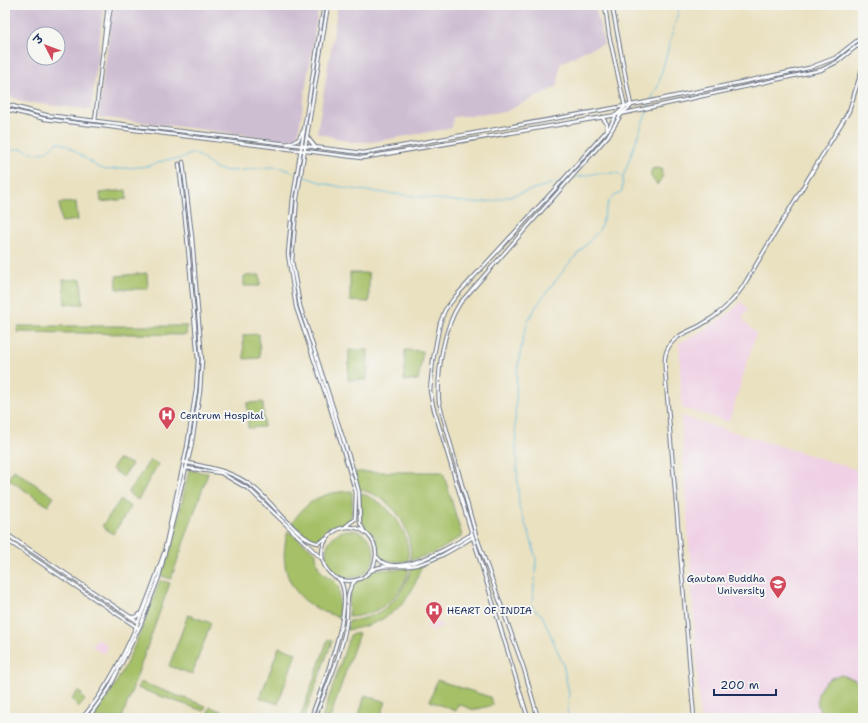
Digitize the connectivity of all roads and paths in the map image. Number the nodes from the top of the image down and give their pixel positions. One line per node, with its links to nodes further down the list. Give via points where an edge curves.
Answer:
1 (109, 5): 18 (street)
2 (324, 5): 19 (street)
3 (328, 5): 21 (street)
4 (605, 5): 12 (street)
5 (612, 5): 13 (street)
6 (863, 36): 13 (street, via 835,58 817,66)
7 (863, 41): 8 (street)
8 (857, 46): 9 (street); 15 (street, via 837,62 821,70)
9 (863, 49)
10 (863, 66): 59 (street, via 849,111 742,288 727,306 701,325 681,333 672,341 666,352 666,383)
11 (5, 104): 18 (street, via 46,115)
12 (625, 106): 13 (street); 16 (street); 25 (street, via 363,153)
13 (631, 106): 15 (street)
14 (5, 109): 26 (street, via 45,119)
15 (622, 113): 16 (street); 37 (street, via 608,136 460,303 447,328 438,389 439,402)
16 (616, 115): 17 (street); 20 (street)
17 (602, 117): 20 (street, via 607,124); 27 (street, via 362,158)
18 (95, 121): 22 (street)
19 (305, 127): 22 (street, via 298,140); 23 (street)
20 (607, 130): 37 (street, via 455,297 445,310 440,323 430,391)
21 (308, 134): 24 (street); 25 (street, via 310,142)
22 (287, 144): 23 (street)
23 (302, 146): 24 (street); 26 (street)
24 (306, 146): 25 (street); 27 (street)
25 (316, 148)
26 (301, 151): 27 (street); 34 (street, via 290,226 290,271 296,307 356,492 354,519)
27 (305, 151): 35 (street, via 293,238 294,275 300,306 353,469 359,492 360,523)
28 (182, 162): 31 (street, via 192,237 202,360 200,392)
29 (179, 164): 30 (street, via 198,360 196,390)
30 (184, 462): 31 (street); 32 (street)
31 (188, 463): 33 (street); 38 (street, via 223,470 236,476 266,498 307,538 318,543)
32 (182, 467): 33 (street); 45 (street, via 164,552)
33 (187, 468): 41 (street, via 221,474 250,490); 49 (street, via 159,577)
34 (346, 526): 35 (street); 38 (street, via 337,529)
35 (364, 531): 40 (street, via 373,539)
36 (5, 533): 46 (street)
37 (474, 535): 40 (street, via 415,562 393,564 384,562); 42 (street, via 428,561 404,567 377,567); 57 (street); 58 (street, via 524,669)
38 (326, 538): 41 (street)
39 (5, 539): 47 (street)
40 (377, 556): 42 (street)
41 (321, 558): 43 (street, via 326,568)
42 (368, 573): 44 (street)
43 (339, 579): 44 (street); 55 (street, via 344,587 339,637)
44 (355, 580): 56 (street, via 349,592 343,642)
45 (141, 613): 46 (street, via 136,617); 48 (street)
46 (129, 617): 48 (street)
47 (128, 622): 50 (street); 52 (street, via 132,625)
48 (137, 622): 49 (street); 50 (street)
49 (141, 624): 51 (street)
50 (135, 626): 51 (street); 52 (street)
51 (138, 628): 54 (street, via 109,689)
52 (133, 631): 53 (street, via 106,687)
53 (82, 718)
54 (88, 718)
55 (311, 718)
56 (315, 718)
57 (528, 718)
58 (538, 718)
59 (694, 718)

